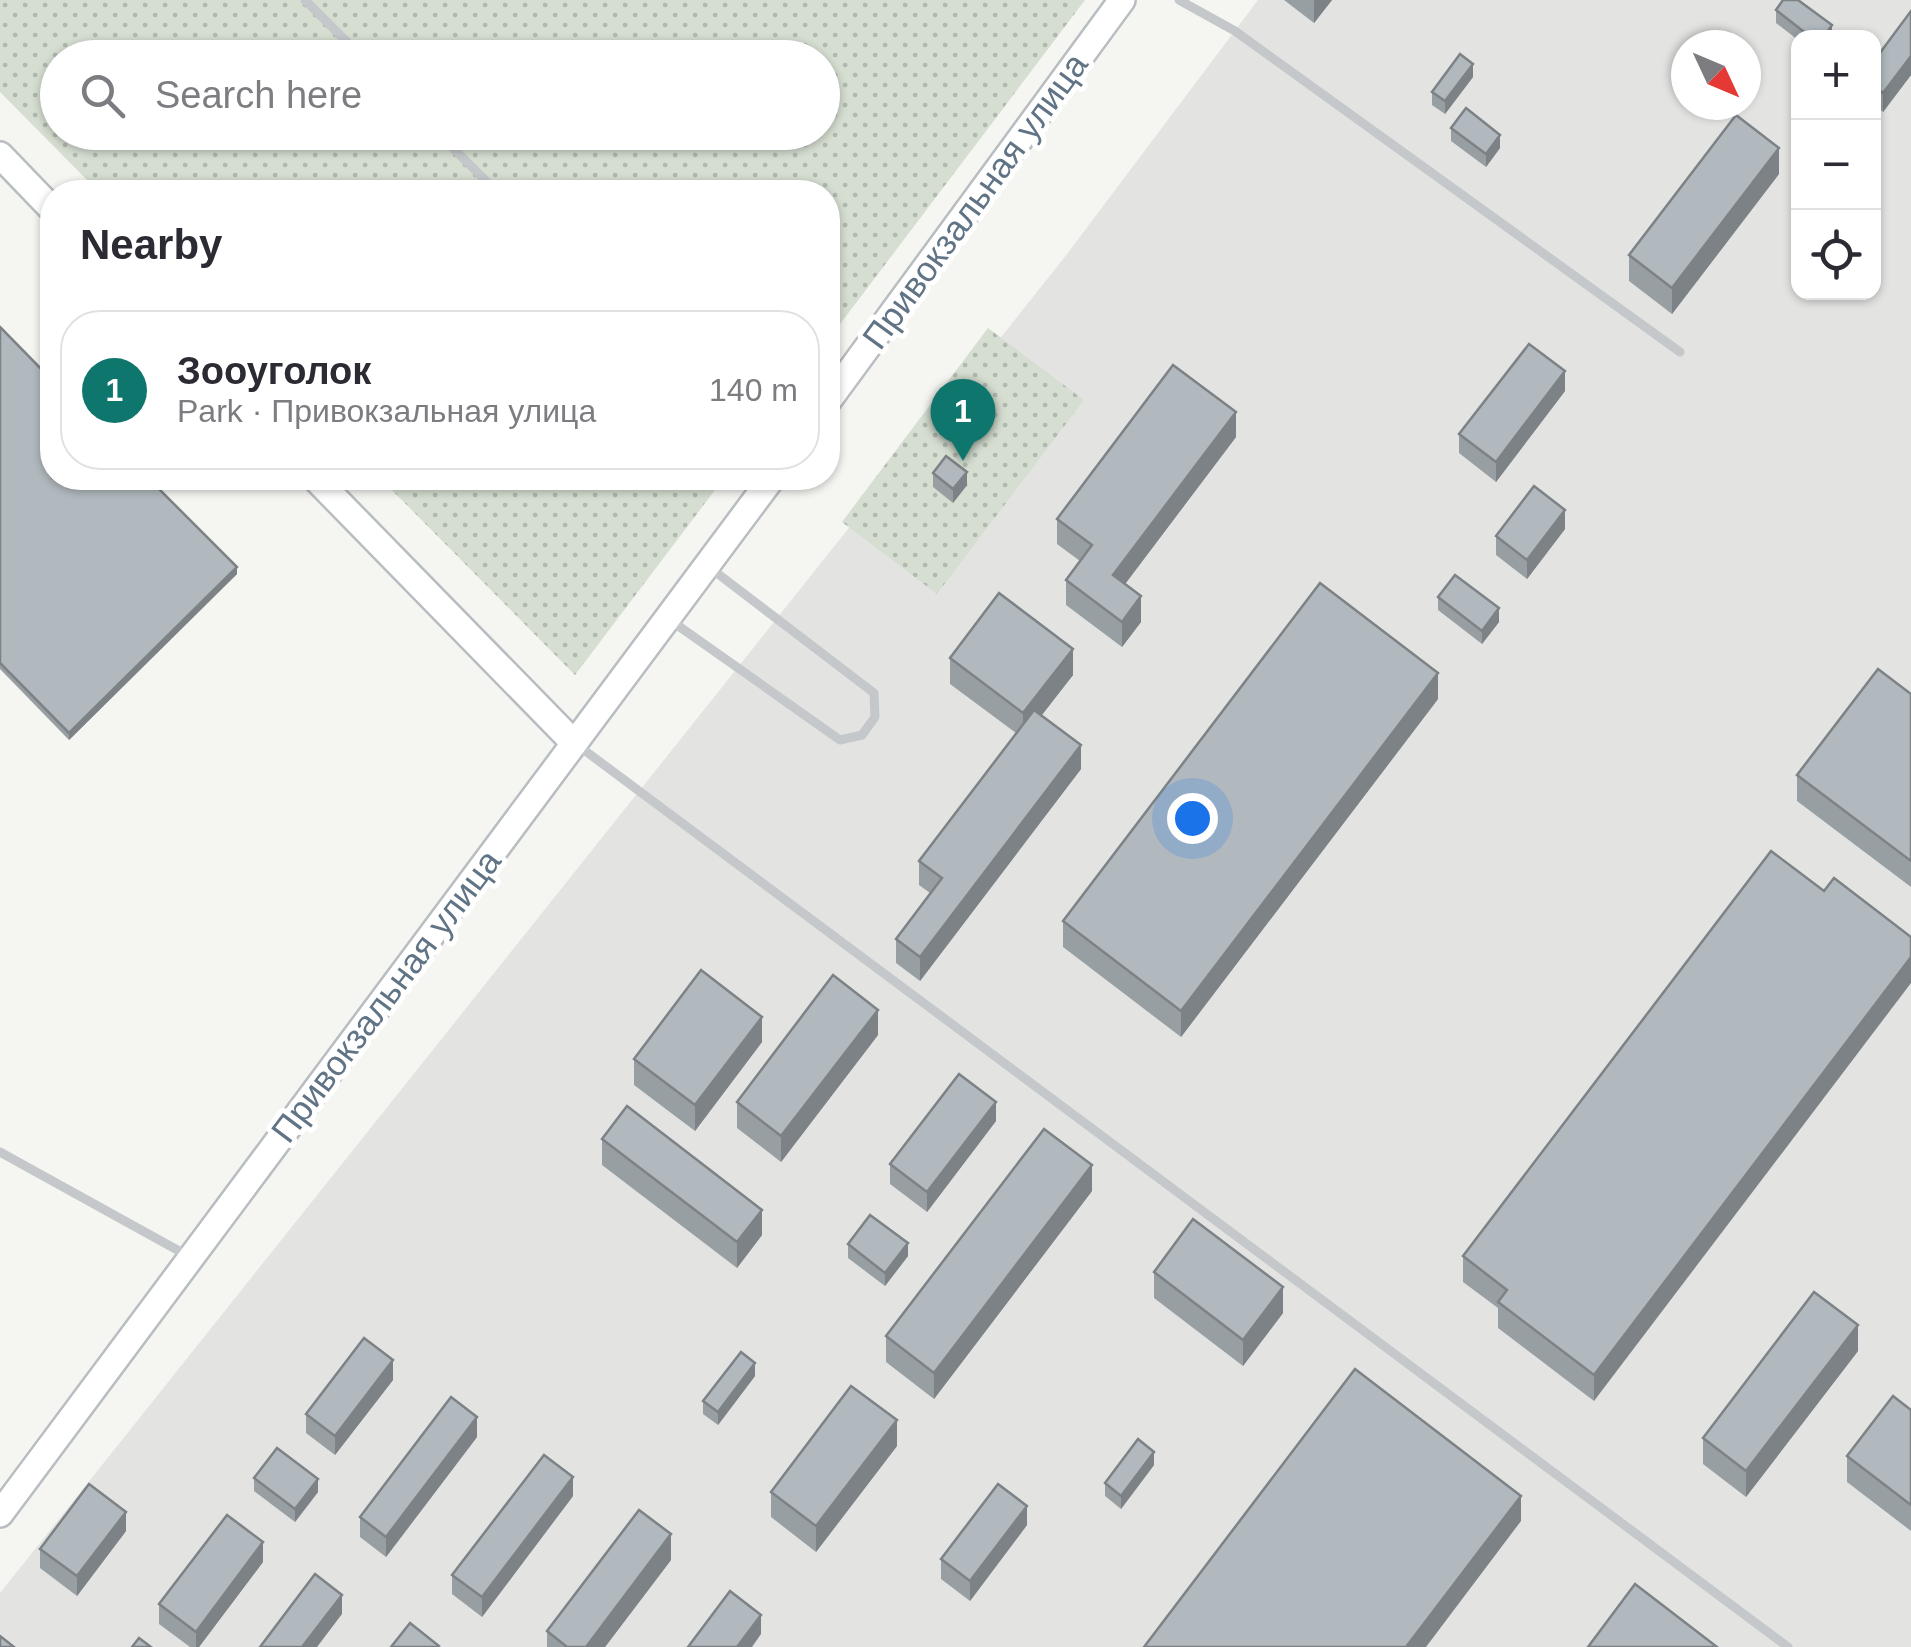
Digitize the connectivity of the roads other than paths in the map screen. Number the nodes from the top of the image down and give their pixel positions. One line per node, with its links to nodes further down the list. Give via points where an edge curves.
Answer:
1 (305, 0): 4 (lane)
2 (1122, 0): 10 (main road, Привокзальная улица)
3 (1179, 0): 9 (lane, via 1236,30)
4 (344, 40)
5 (455, 150): 7 (lane)
6 (0, 156): 8 (main road)
7 (485, 180)
8 (40, 197)
9 (1680, 352)
10 (840, 385)
11 (327, 490): 15 (main road)
12 (763, 490): 13 (main road, Привокзальная улица)
13 (707, 565): 14 (main road, Привокзальная улица); 14 (lane, via 874,693 876,717 862,735 840,740)
14 (668, 618): 15 (main road, Привокзальная улица)
15 (574, 742): 17 (main road, Привокзальная улица); 19 (lane)
16 (0, 1152): 17 (lane)
17 (192, 1258): 18 (main road, Привокзальная улица)
18 (0, 1514)
19 (1788, 1647)

